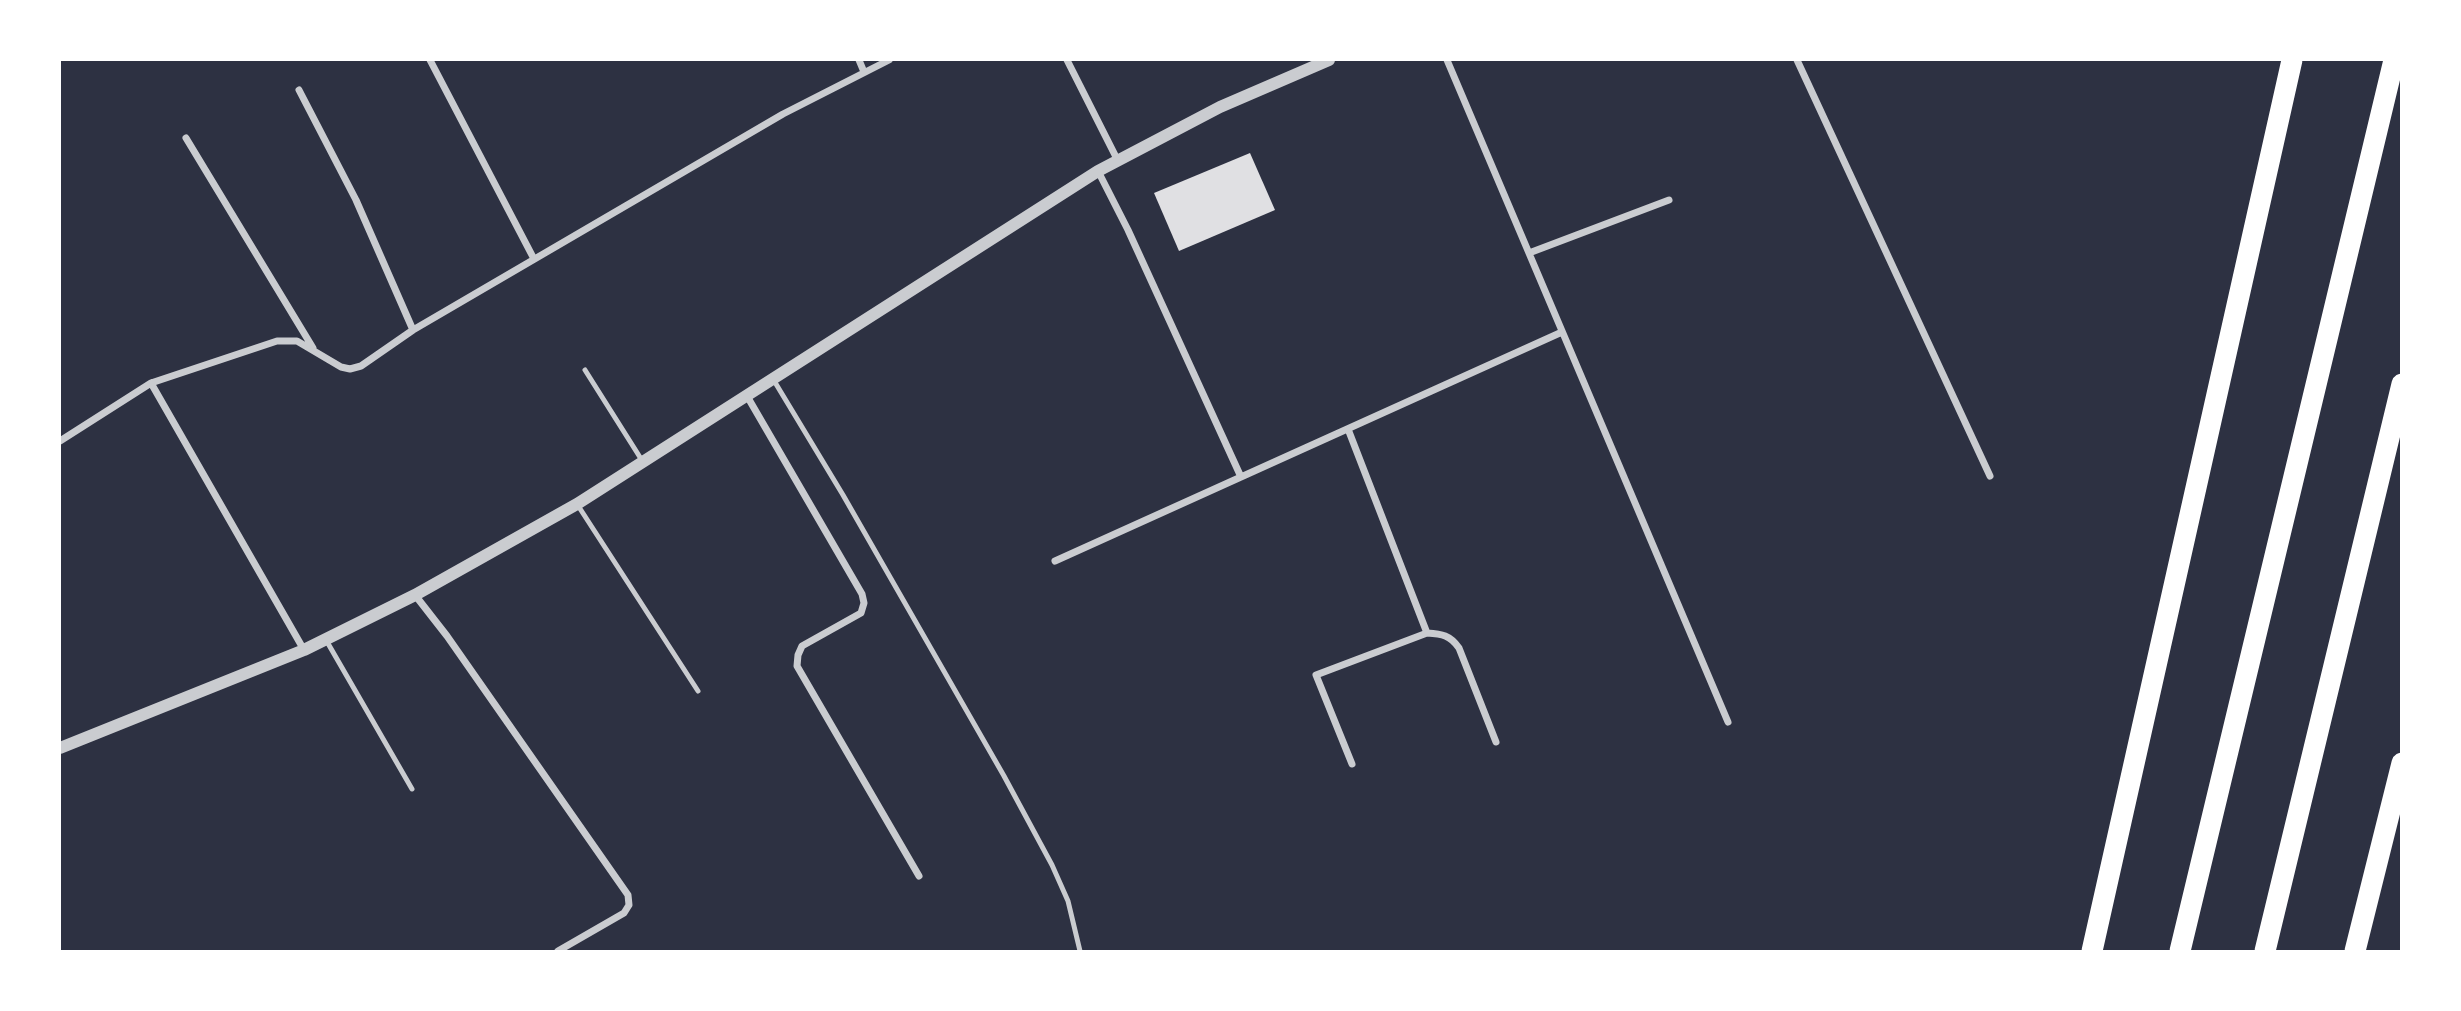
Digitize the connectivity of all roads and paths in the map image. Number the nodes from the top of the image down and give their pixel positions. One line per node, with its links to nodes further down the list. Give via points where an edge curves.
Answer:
1 (430, 60): 17 (street)
2 (859, 60): 10 (street)
3 (889, 60): 10 (street)
4 (1066, 60): 13 (street)
5 (1329, 60): 13 (street, via 1220,107)
6 (1447, 60): 16 (street)
7 (1797, 60): 29 (street)
8 (2292, 60): 47 (highway)
9 (2394, 60): 48 (highway)
10 (864, 72): 17 (street)
11 (299, 90): 18 (street, via 356,200)
12 (186, 138): 20 (street)
13 (1118, 161): 14 (street)
14 (1098, 172): 22 (street); 30 (street)
15 (1669, 201): 16 (street)
16 (1529, 253): 19 (street)
17 (534, 259): 18 (street)
18 (413, 330): 20 (street, via 350,369)
19 (1562, 332): 26 (street); 38 (street)
20 (315, 352): 23 (street, via 297,341 277,341)
21 (585, 370): 28 (lane)
22 (773, 379): 25 (street); 46 (lane, via 1052,865 1068,901)
23 (151, 383): 27 (street); 36 (street)
24 (2402, 384): 49 (highway)
25 (747, 396): 28 (street); 44 (street, via 864,604 861,613 802,646 797,666)
26 (1348, 429): 30 (street); 34 (street)
27 (60, 441)
28 (643, 462): 31 (street)
29 (1990, 475)
30 (1241, 477): 32 (street)
31 (577, 504): 33 (street); 37 (lane)
32 (1055, 561)
33 (415, 595): 35 (street); 45 (street, via 628,895 624,913)
34 (1427, 633): 39 (street, via 1444,634 1459,648); 42 (street, via 1316,675)
35 (326, 639): 36 (street); 43 (lane)
36 (304, 650): 40 (street)
37 (698, 691)
38 (1728, 722)
39 (1496, 742)
40 (60, 748)
41 (2402, 763): 50 (highway)
42 (1352, 764)
43 (412, 789)
44 (919, 876)
45 (558, 951)
46 (1080, 951)
47 (2092, 951)
48 (2180, 951)
49 (2266, 951)
50 (2355, 951)

